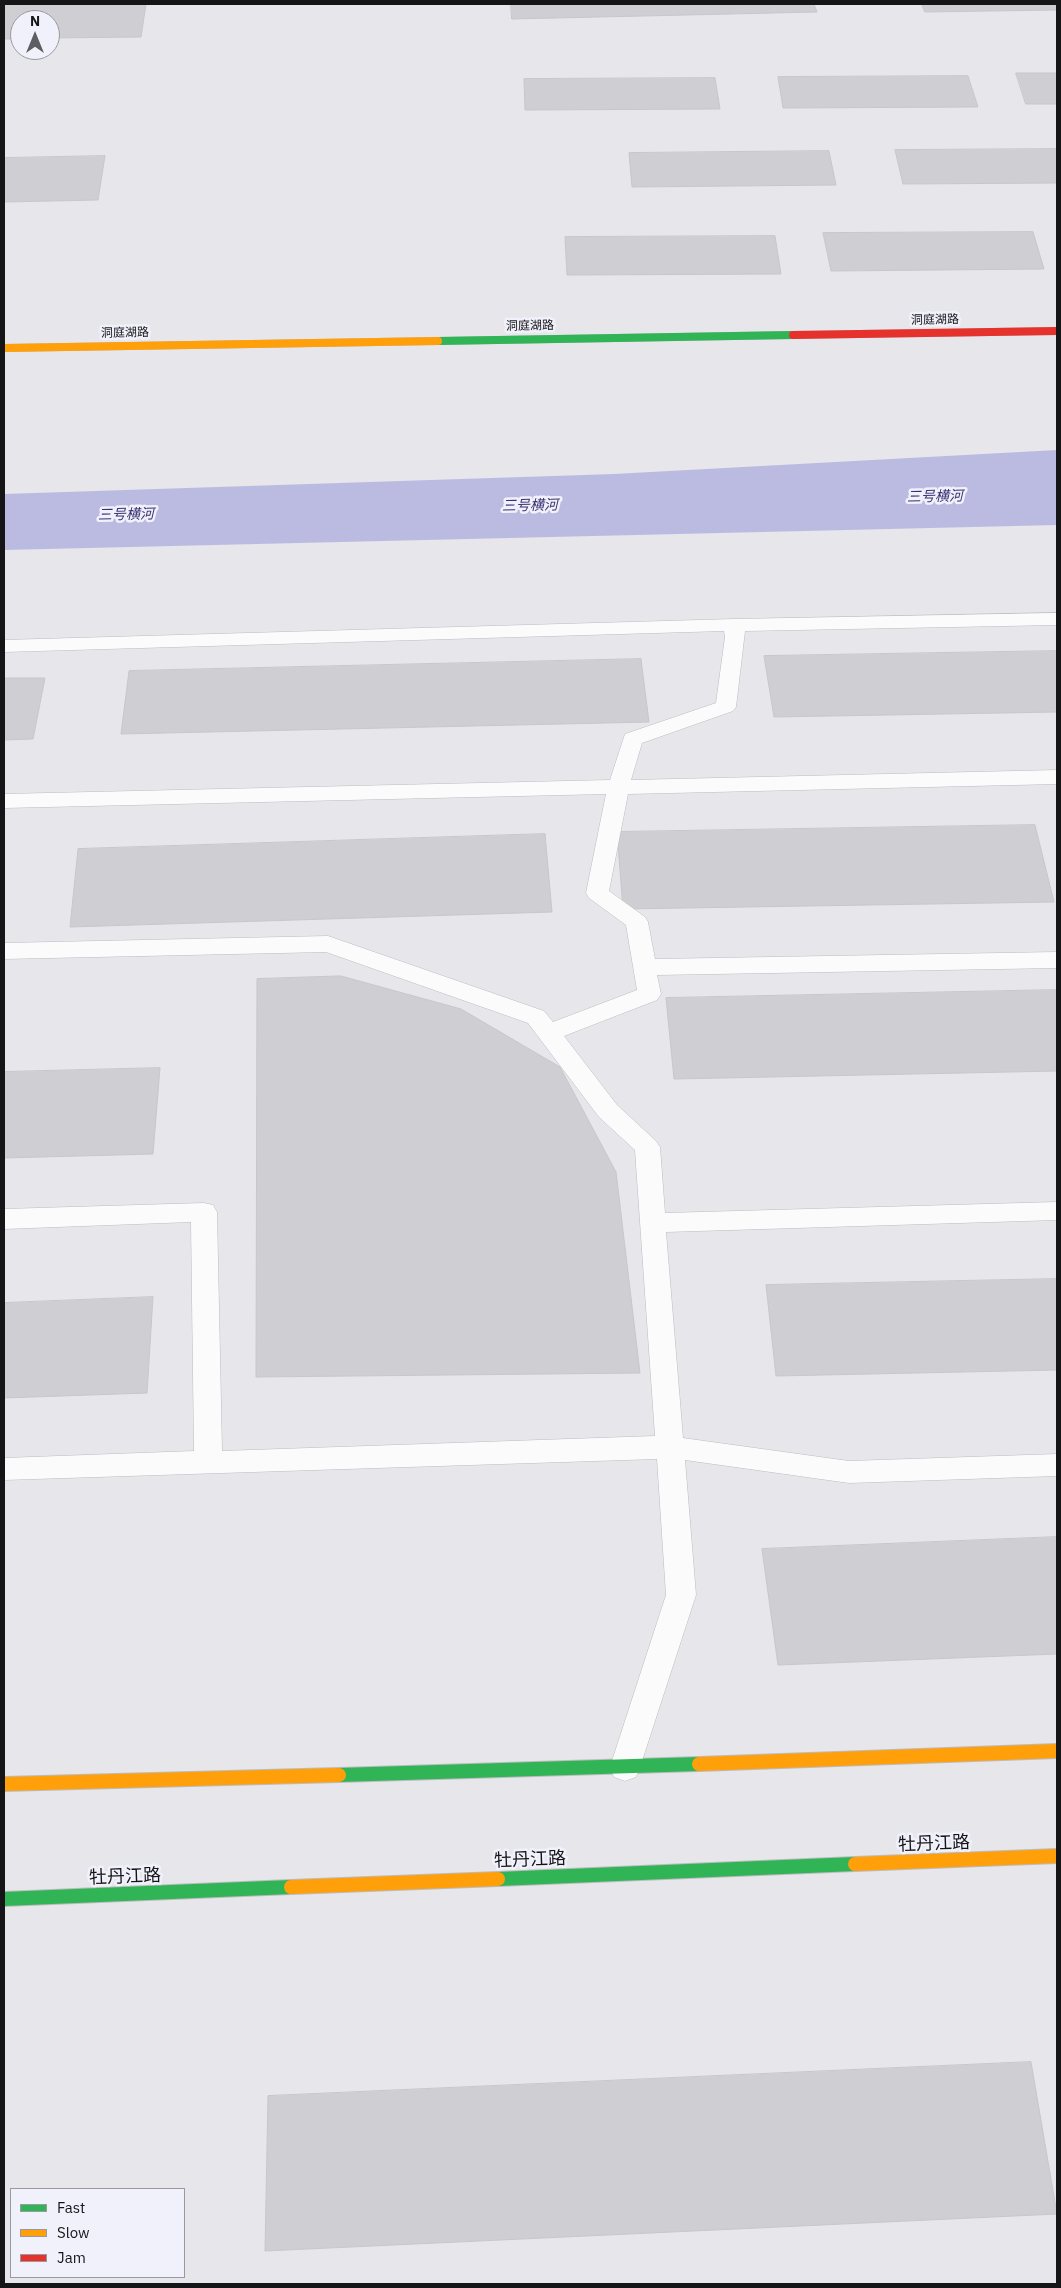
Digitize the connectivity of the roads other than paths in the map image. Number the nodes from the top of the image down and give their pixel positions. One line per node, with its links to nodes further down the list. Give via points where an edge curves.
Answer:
1 (1057, 331): 2 (street, 洞庭湖路)
2 (4, 348)
3 (1057, 619): 4 (lane)
4 (734, 625): 5 (lane); 7 (lane, via 726,707 632,740)
5 (4, 646)
6 (1057, 777): 7 (lane)
7 (618, 788): 8 (lane); 11 (lane, via 597,893 638,922)
8 (4, 801)
9 (4, 950): 12 (lane, via 328,944 536,1017)
10 (1057, 960): 11 (lane)
11 (644, 967): 12 (lane, via 649,994)
12 (549, 1033): 15 (lane, via 608,1111 647,1147)
13 (1057, 1211): 15 (lane)
14 (4, 1219): 17 (lane, via 204,1212)
15 (653, 1223): 16 (lane)
16 (670, 1447): 17 (lane); 18 (lane, via 849,1472); 21 (lane, via 681,1595)
17 (208, 1462): 19 (lane)
18 (1057, 1465)
19 (4, 1469)
20 (1057, 1752): 21 (street)
21 (624, 1767): 22 (street)
22 (4, 1784)
23 (1057, 1856): 24 (street, 牡丹江路)
24 (4, 1899)

